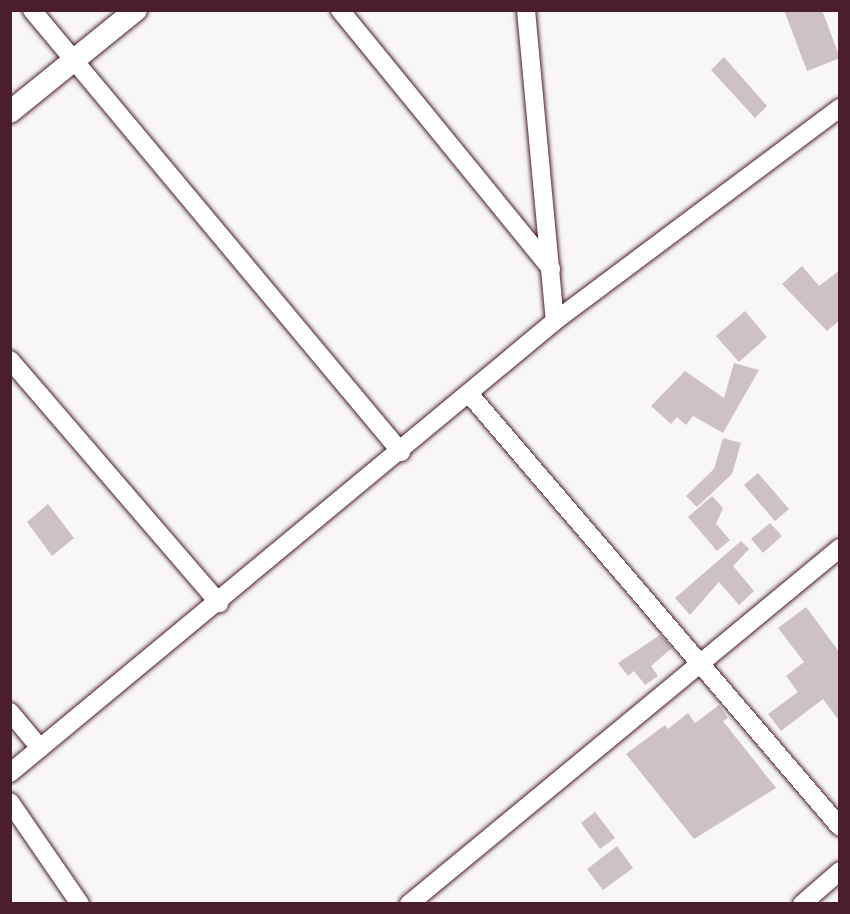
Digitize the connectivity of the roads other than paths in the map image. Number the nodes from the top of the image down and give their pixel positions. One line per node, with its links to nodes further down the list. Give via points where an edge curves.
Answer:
1 (32, 10): 5 (street)
2 (136, 10): 5 (street)
3 (340, 10): 8 (street)
4 (526, 10): 8 (street)
5 (76, 61): 7 (street); 12 (street)
6 (840, 108): 9 (street)
7 (10, 112)
8 (551, 269): 9 (street)
9 (555, 321): 11 (street)
10 (10, 360): 14 (street)
11 (471, 396): 12 (street); 15 (street)
12 (401, 453): 14 (street)
13 (840, 548): 15 (street)
14 (219, 603): 17 (street)
15 (701, 664): 20 (street); 23 (street)
16 (10, 712): 17 (street)
17 (40, 748): 18 (street)
18 (10, 773)
19 (10, 802): 22 (street)
20 (840, 827)
21 (840, 871): 24 (street)
22 (80, 903)
23 (409, 903)
24 (802, 903)

